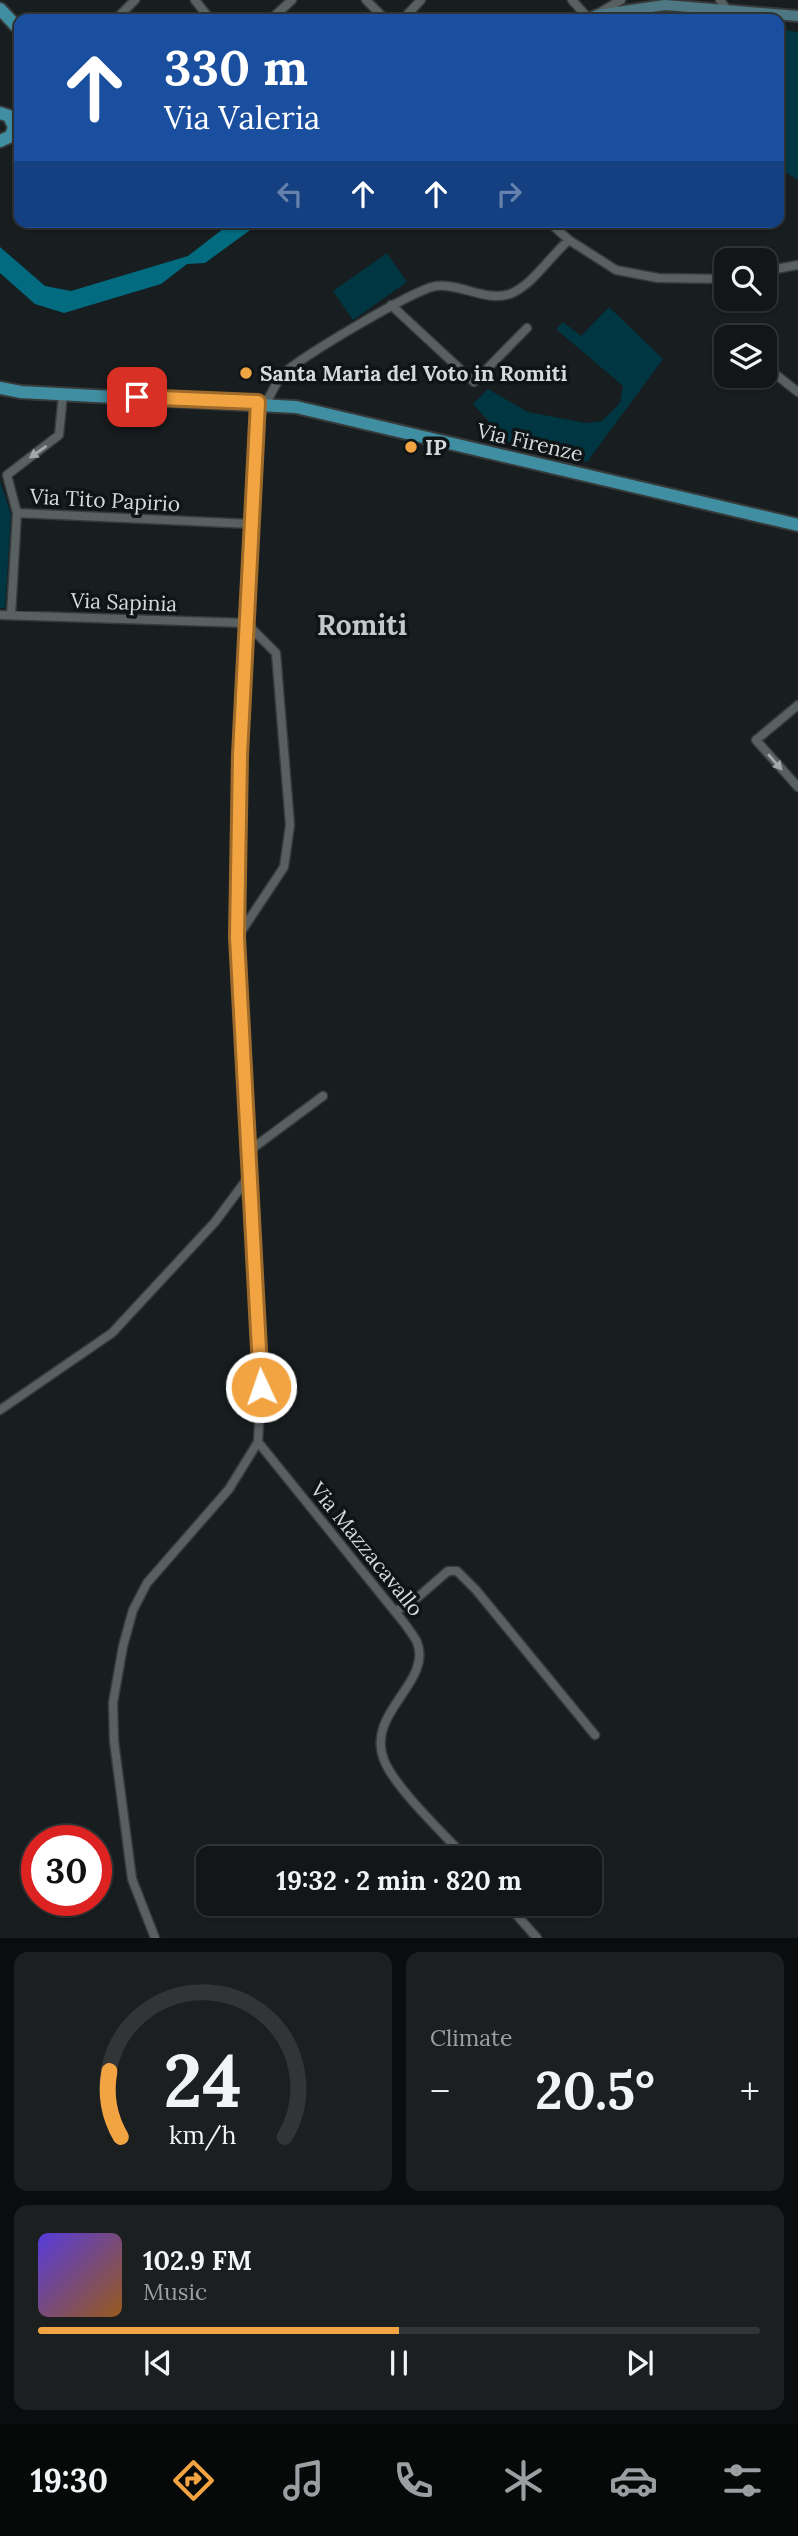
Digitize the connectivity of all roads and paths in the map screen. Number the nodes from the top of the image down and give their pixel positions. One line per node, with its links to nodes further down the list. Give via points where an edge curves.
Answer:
1 (135, 0): 10 (street)
2 (195, 0): 11 (street)
3 (291, 0): 12 (street)
4 (366, 0): 13 (street)
5 (421, 0): 14 (street)
6 (572, 0): 15 (street)
7 (621, 0): 16 (street)
8 (722, 4): 17 (main road, via 665,5); 18 (main road)
9 (0, 9): 19 (main road)
10 (121, 14)
11 (206, 14)
12 (276, 14)
13 (380, 14)
14 (408, 14)
15 (587, 14)
16 (598, 14)
17 (614, 14)
18 (798, 16)
19 (14, 24)
20 (14, 130): 21 (main road)
21 (1, 141)
22 (556, 228): 23 (street)
23 (569, 240): 26 (street, via 616,270 658,278); 27 (street, via 511,293 497,296 433,287)
24 (798, 265): 25 (street)
25 (777, 269)
26 (714, 279)
27 (391, 305): 28 (street, via 474,383); 33 (street, via 283,375)
28 (527, 328)
29 (777, 375): 31 (street)
30 (0, 388): 32 (main road, Via Firenze)
31 (797, 390)
32 (63, 394): 33 (main road, Via Firenze); 34 (street, one-way to 34, via 59,435 7,475)
33 (262, 403): 35 (street); 36 (main road, Via Firenze, via 313,410)
34 (17, 513): 35 (street, Via Tito Papirio); 38 (street, Via Tito Papirio)
35 (252, 524): 39 (street)
36 (798, 524)
37 (0, 615): 38 (street, Via Sapinia)
38 (11, 615): 39 (street, Via Sapinia)
39 (246, 623): 42 (street); 42 (street, via 276,653 290,825 284,867)
40 (798, 705): 41 (street, one-way to 41, via 756,740)
41 (798, 787)
42 (237, 937): 44 (street)
43 (323, 1096): 44 (street)
44 (249, 1151): 45 (street)
45 (250, 1175): 46 (street, via 224,1211 112,1333); 47 (street, via 261,1387)
46 (0, 1410)
47 (258, 1441): 48 (street, Via Mazzacavallo); 52 (street, via 229,1489 147,1583 123,1646 113,1703 114,1741 132,1879)
48 (395, 1611): 49 (street, via 410,1604 447,1571 457,1571); 50 (street, Via Mazzacavallo, via 418,1644 416,1671 383,1721 384,1760)
49 (595, 1735)
50 (455, 1846)
51 (518, 1916): 53 (street)
52 (155, 1937)
53 (537, 1937)

